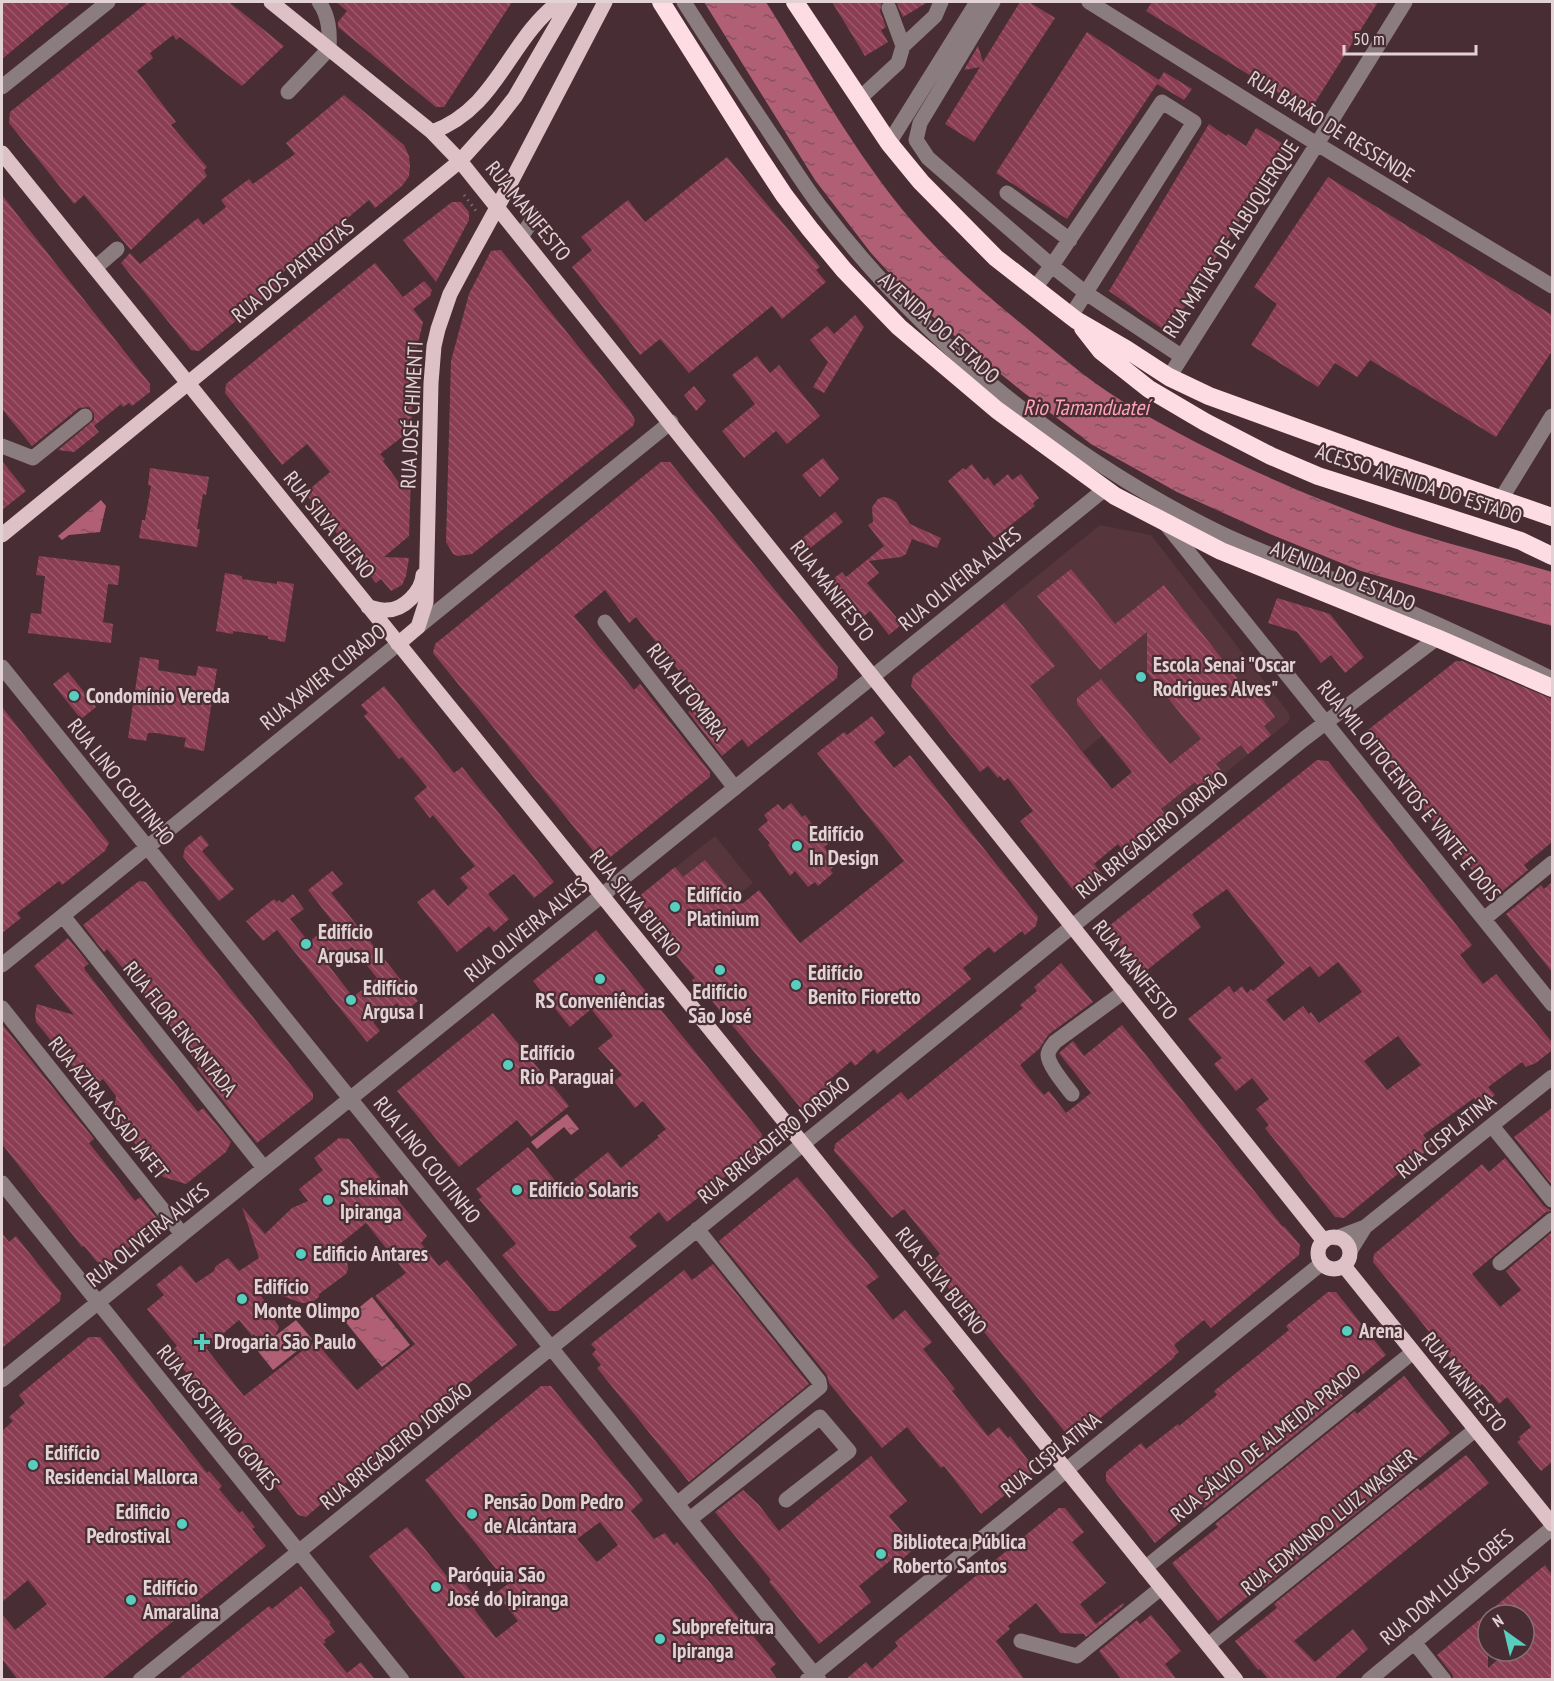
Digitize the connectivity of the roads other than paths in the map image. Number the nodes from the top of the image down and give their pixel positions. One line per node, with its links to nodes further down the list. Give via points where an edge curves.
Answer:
1 (108, 2): 18 (street)
2 (271, 2): 17 (main road, RUA MANIFESTO)
3 (319, 2): 17 (street, via 330,32)
4 (560, 2): 21 (main road, via 543,14 478,104 453,123)
5 (570, 2): 25 (main road, RUA DOS PATRIOTAS, via 515,97)
6 (605, 2): 27 (main road)
7 (662, 2): 45 (highway, AVENIDA DO ESTADO, via 784,195 844,270 899,327 997,410)
8 (684, 2): 59 (street, via 818,205 922,322 1024,411 1099,464 1211,529 1486,645)
9 (795, 2): 20 (highway)
10 (941, 2): 16 (street, via 935,16)
11 (977, 2): 22 (street)
12 (993, 2): 32 (street, via 920,123 916,140 928,158)
13 (1089, 2): 23 (street, RUA BARÃO DE RESSENDE)
14 (1405, 2): 23 (street, RUA MATIAS DE ALBUQUERQUE)
15 (889, 8): 16 (street)
16 (903, 46): 20 (street, via 898,63)
17 (329, 49): 19 (street); 21 (main road, RUA MANIFESTO)
18 (2, 87)
19 (288, 92)
20 (859, 99): 22 (highway)
21 (432, 132): 25 (main road, RUA MANIFESTO)
22 (889, 143): 35 (highway, via 921,182 996,258)
23 (1317, 144): 34 (street, RUA BARÃO DE RESSENDE); 38 (street, RUA MATIAS DE ALBUQUERQUE)
24 (2, 153): 33 (main road, RUA SILVA BUENO)
25 (460, 161): 27 (main road, RUA MANIFESTO); 40 (main road, RUA DOS PATRIOTAS)
26 (1007, 193): 30 (street)
27 (498, 207): 29 (main road, RUA MANIFESTO); 51 (main road, RUA JOSÉ CHIMENTI, via 450,294 434,346)
28 (535, 216): 29 (street)
29 (522, 237): 43 (main road, RUA MANIFESTO)
30 (1070, 240): 32 (street); 36 (street, via 1162,102 1194,122)
31 (117, 249): 33 (street)
32 (1052, 266): 35 (street); 36 (street)
33 (94, 268): 40 (main road, RUA SILVA BUENO)
34 (1552, 286)
35 (1035, 288): 37 (highway)
36 (1086, 293): 37 (street); 38 (street)
37 (1074, 318): 39 (highway); 50 (highway, ACESSO AVENIDA DO ESTADO, via 1101,351 1149,389 1271,456 1318,476 1521,541)
38 (1181, 356): 39 (street, RUA MATIAS DE ALBUQUERQUE)
39 (1168, 377): 46 (highway, via 1372,456)
40 (188, 383): 49 (main road, RUA DOS PATRIOTAS); 52 (main road, RUA SILVA BUENO)
41 (85, 416): 44 (street, via 33,458)
42 (1552, 416): 46 (street)
43 (671, 422): 54 (street, RUA XAVIER CURADO); 58 (main road, RUA MANIFESTO)
44 (2, 446)
45 (1105, 489): 48 (highway, AVENIDA DO ESTADO); 58 (street, RUA OLIVEIRA ALVES)
46 (1501, 499): 47 (highway)
47 (1552, 517)
48 (1163, 520): 55 (highway, AVENIDA DO ESTADO, via 1221,551); 61 (street, RUA MIL OITOCENTOS E VINTE E DOIS)
49 (2, 535)
50 (1552, 556)
51 (426, 567): 52 (main road, RUA JOSÉ CHIMENTI, via 416,594 398,608); 54 (main road, RUA JOSÉ CHIMENTI, via 426,602)
52 (368, 607): 56 (main road, RUA SILVA BUENO)
53 (605, 622): 62 (street, RUA ALFOMBRA)
54 (418, 627): 56 (main road, RUA XAVIER CURADO)
55 (1437, 638): 60 (highway, AVENIDA DO ESTADO); 61 (street, RUA BRIGADEIRO JORDÃO)
56 (398, 644): 63 (street, RUA XAVIER CURADO); 65 (main road, RUA SILVA BUENO)
57 (2, 667): 63 (street, RUA LINO COUTINHO)
58 (873, 676): 62 (street, RUA OLIVEIRA ALVES); 68 (main road, RUA MANIFESTO)
59 (1552, 679)
60 (1552, 688)
61 (1326, 721): 67 (street, RUA MIL OITOCENTOS E VINTE E DOIS); 68 (street, RUA BRIGADEIRO JORDÃO)
62 (735, 788): 65 (street, RUA OLIVEIRA ALVES)
63 (147, 847): 66 (street, RUA XAVIER CURADO); 75 (street, RUA LINO COUTINHO)
64 (1552, 863): 67 (street)
65 (602, 896): 75 (street, RUA OLIVEIRA ALVES); 77 (main road, RUA SILVA BUENO)
66 (63, 916): 69 (street, RUA XAVIER CURADO); 78 (street, RUA FLOR ENCANTADA)
67 (1484, 919): 71 (street, RUA MIL OITOCENTOS E VINTE E DOIS)
68 (1072, 926): 70 (main road, RUA MANIFESTO); 77 (street, RUA BRIGADEIRO JORDÃO)
69 (2, 965)
70 (1125, 991): 74 (street, via 1049,1050 1050,1063); 85 (main road, RUA MANIFESTO)
71 (1552, 1004)
72 (2, 1008): 84 (street, RUA AZIRA ASSAD JAFET)
73 (1552, 1077): 76 (street, RUA CISPLATINA)
74 (1072, 1094)
75 (350, 1099): 78 (street, RUA OLIVEIRA ALVES); 91 (street, RUA LINO COUTINHO)
76 (1492, 1126): 80 (street); 82 (street, RUA CISPLATINA)
77 (803, 1144): 83 (street, RUA BRIGADEIRO JORDÃO); 95 (main road, RUA SILVA BUENO)
78 (264, 1168): 84 (street, RUA OLIVEIRA ALVES)
79 (2, 1184): 90 (street, RUA AGOSTINHO GOMES)
80 (1552, 1200)
81 (1552, 1220): 88 (street)
82 (1365, 1227): 85 (street, RUA CISPLATINA); 86 (street, RUA CISPLATINA)
83 (697, 1229): 91 (street, RUA BRIGADEIRO JORDÃO); 97 (street, via 820,1387)
84 (182, 1234): 90 (street, RUA OLIVEIRA ALVES)
85 (1330, 1239): 86 (main road, via 1345,1242); 87 (main road, via 1319,1249)
86 (1350, 1251): 89 (main road)
87 (1322, 1263): 89 (main road, via 1330,1269); 95 (street, RUA CISPLATINA)
88 (1500, 1263)
89 (1344, 1266): 92 (main road, RUA MANIFESTO)
90 (98, 1302): 93 (street, RUA OLIVEIRA ALVES); 100 (street, RUA AGOSTINHO GOMES)
91 (551, 1347): 97 (street, RUA LINO COUTINHO); 100 (street, RUA BRIGADEIRO JORDÃO)
92 (1413, 1352): 94 (main road, RUA MANIFESTO); 101 (street, RUA SÁLVIO DE ALMEIDA PRADO)
93 (2, 1380)
94 (1475, 1430): 99 (main road, RUA MANIFESTO); 105 (street, RUA EDMUNDO LUIZ WAGNER)
95 (1066, 1470): 101 (main road, RUA SILVA BUENO); 106 (street, RUA CISPLATINA)
96 (786, 1500): 98 (street, via 849,1451 820,1417)
97 (678, 1503): 98 (street, RUA LINO COUTINHO)
98 (690, 1518): 106 (street, RUA LINO COUTINHO)
99 (1552, 1526): 104 (street, RUA DOM LUCAS OBES)
100 (299, 1551): 107 (street, RUA BRIGADEIRO JORDÃO); 108 (street, RUA AGOSTINHO GOMES)
101 (1145, 1568): 102 (main road, RUA SILVA BUENO)
102 (1161, 1588): 103 (street, via 1077,1656); 105 (main road, RUA SILVA BUENO)
103 (1021, 1641)
104 (1414, 1642): 110 (street, RUA DOM LUCAS OBES); 111 (street)
105 (1208, 1645): 109 (main road, RUA SILVA BUENO)
106 (814, 1678)
107 (140, 1680)
108 (402, 1680)
109 (1236, 1680)
110 (1369, 1680)
111 (1444, 1680)

